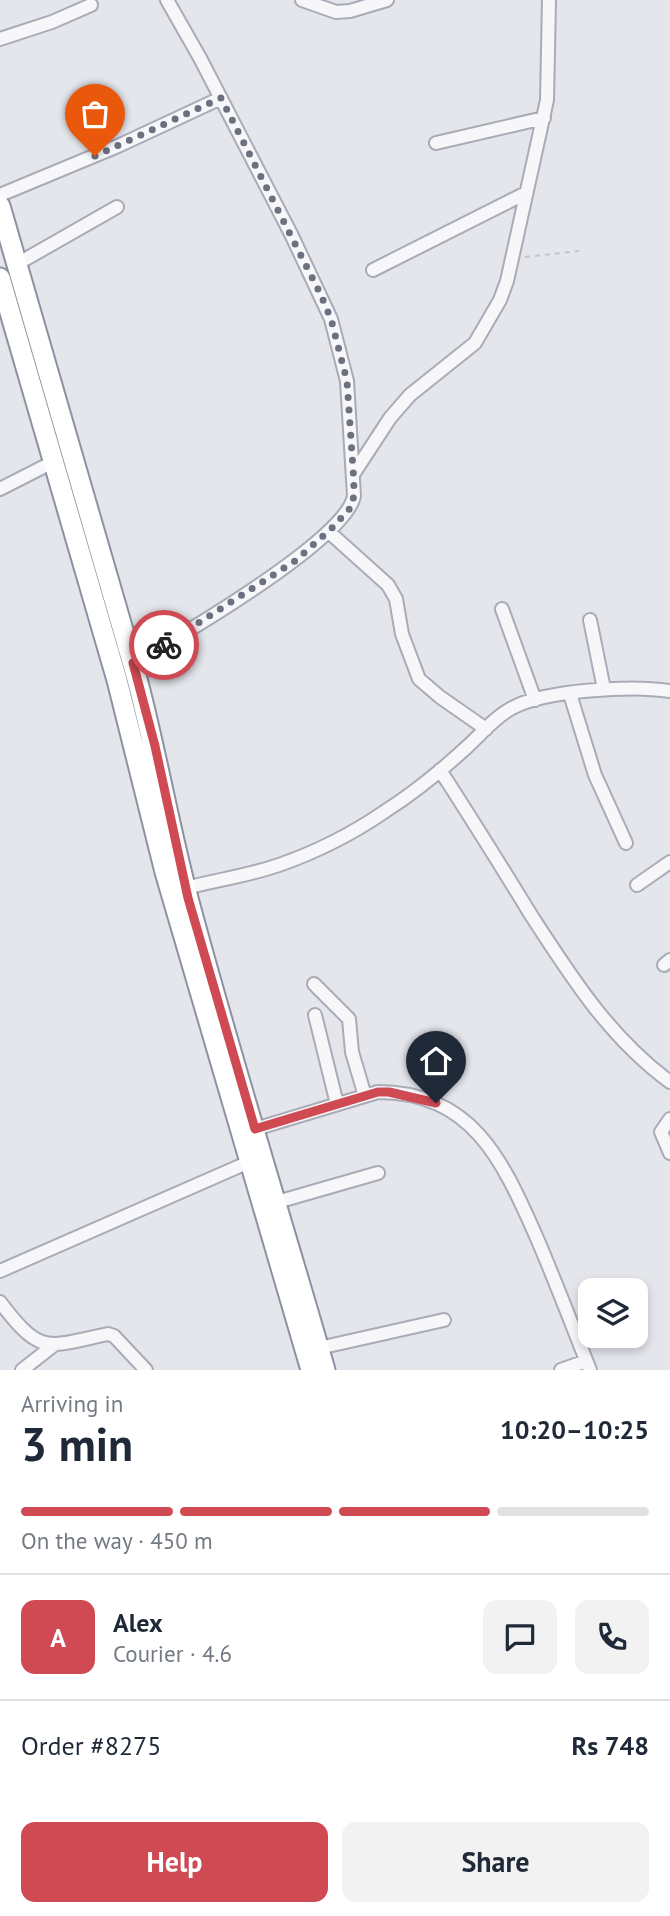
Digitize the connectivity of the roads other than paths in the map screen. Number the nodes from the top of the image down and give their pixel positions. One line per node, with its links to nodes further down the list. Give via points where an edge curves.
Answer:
1 (302, 0): 2 (street, via 336,12)
2 (387, 0)
3 (548, 0): 8 (street)
4 (173, 2): 7 (street)
5 (91, 5): 6 (street)
6 (0, 39)
7 (221, 98): 11 (street); 19 (street, via 331,319 347,381)
8 (544, 118): 9 (street); 10 (street)
9 (436, 143)
10 (526, 194): 15 (street); 19 (street, via 500,300 475,343 410,395)
11 (0, 195)
12 (0, 206): 14 (highway)
13 (117, 207): 14 (street)
14 (17, 264): 24 (highway)
15 (373, 270)
16 (0, 278): 17 (highway)
17 (8, 326): 18 (highway)
18 (53, 462): 20 (street); 25 (highway)
19 (354, 474): 21 (street, via 353,505)
20 (0, 489)
21 (329, 532): 24 (street, via 295,561); 30 (street, via 388,585 419,679)
22 (502, 609): 29 (street)
23 (590, 620): 26 (street)
24 (135, 669): 25 (highway); 35 (highway)
25 (117, 680): 44 (highway, via 169,885)
26 (604, 689): 27 (street); 28 (street)
27 (670, 691)
28 (570, 694): 29 (street); 32 (street, via 595,775)
29 (535, 700): 30 (street, via 511,708)
30 (486, 729): 31 (street)
31 (440, 770): 35 (street, via 383,813 309,854); 38 (street, via 555,954 629,1050)
32 (626, 842)
33 (670, 862): 34 (street)
34 (637, 885)
35 (186, 888): 42 (highway)
36 (314, 984): 39 (street, via 349,1019 352,1052)
37 (315, 1015): 40 (street)
38 (670, 1082)
39 (365, 1096): 40 (street); 52 (street, via 389,1092 436,1103 460,1116 495,1153 518,1194)
40 (337, 1104): 42 (street)
41 (670, 1119): 43 (street, via 661,1132)
42 (255, 1129): 46 (highway)
43 (670, 1153)
44 (249, 1162): 47 (street); 55 (highway)
45 (377, 1173): 46 (street)
46 (277, 1202): 51 (highway)
47 (0, 1271)
48 (0, 1302): 50 (street, via 35,1340)
49 (444, 1320): 51 (street)
50 (54, 1345): 53 (street); 54 (street, via 108,1334)
51 (319, 1348): 56 (highway)
52 (588, 1365): 57 (street)
53 (22, 1370)
54 (146, 1370)
55 (311, 1370)
56 (325, 1370)
57 (561, 1370)

